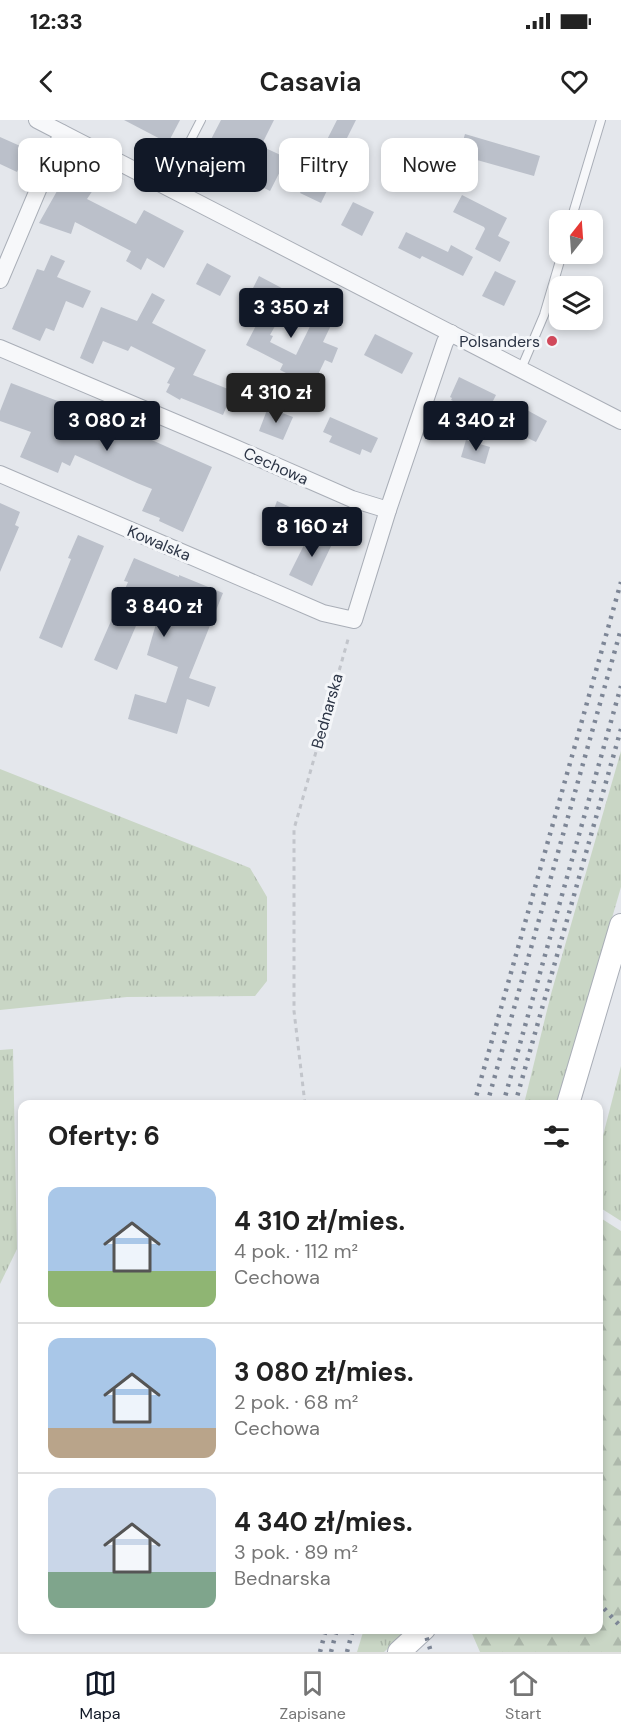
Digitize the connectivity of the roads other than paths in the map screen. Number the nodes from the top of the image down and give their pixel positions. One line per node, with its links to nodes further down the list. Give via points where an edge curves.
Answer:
1 (37, 120): 4 (street)
2 (201, 120): 5 (lane)
3 (601, 120): 8 (lane)
4 (62, 133): 6 (street); 10 (street)
5 (191, 138)
6 (134, 170)
7 (178, 192): 11 (street)
8 (574, 210)
9 (559, 264): 13 (lane, via 544,315)
10 (0, 280)
11 (451, 333): 13 (street); 16 (street)
12 (0, 348): 16 (street, Cechowa, via 352,499)
13 (521, 369): 14 (street)
14 (621, 421)
15 (0, 474): 16 (street, Kowalska, via 323,613 354,620)
16 (388, 510)
17 (621, 925): 18 (street)
18 (569, 1100)
19 (419, 1634): 20 (street)
20 (399, 1652)

